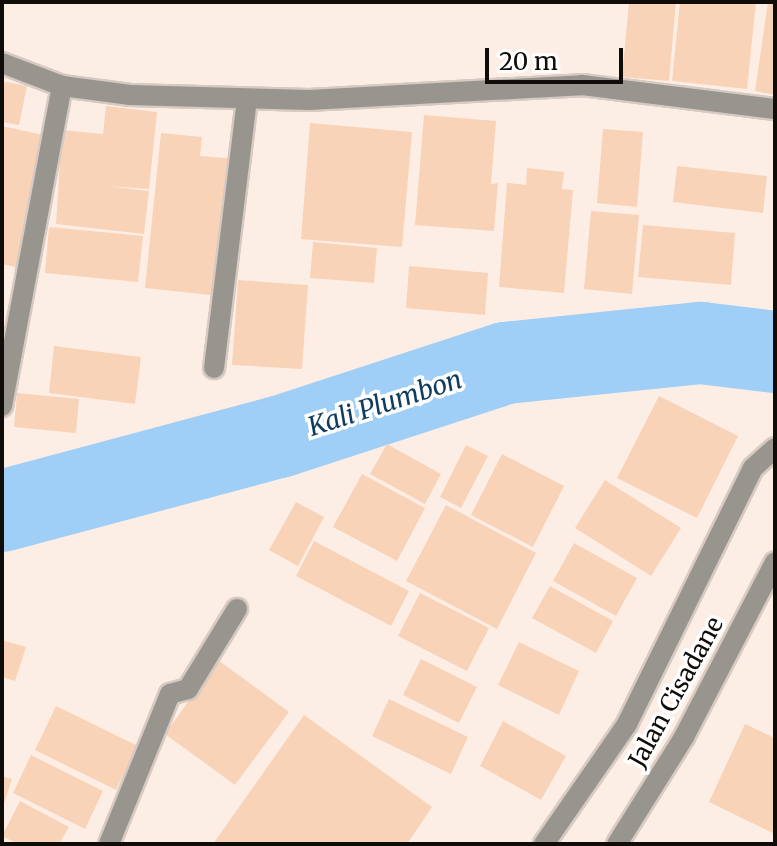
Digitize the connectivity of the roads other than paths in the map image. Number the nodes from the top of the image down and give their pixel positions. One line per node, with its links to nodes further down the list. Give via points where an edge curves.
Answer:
1 (2, 63): 2 (street)
2 (62, 86): 3 (street, via 130,95); 6 (street)
3 (247, 99): 4 (street, via 382,98 582,85); 5 (street)
4 (775, 109)
5 (214, 368)
6 (2, 406)
7 (775, 448): 12 (street, via 753,468 627,724)
8 (775, 562): 9 (street, Jalan Cisadane)
9 (769, 592): 13 (street, Jalan Cisadane)
10 (237, 609): 11 (street, via 188,689 170,694)
11 (109, 844)
12 (544, 844)
13 (617, 844)

